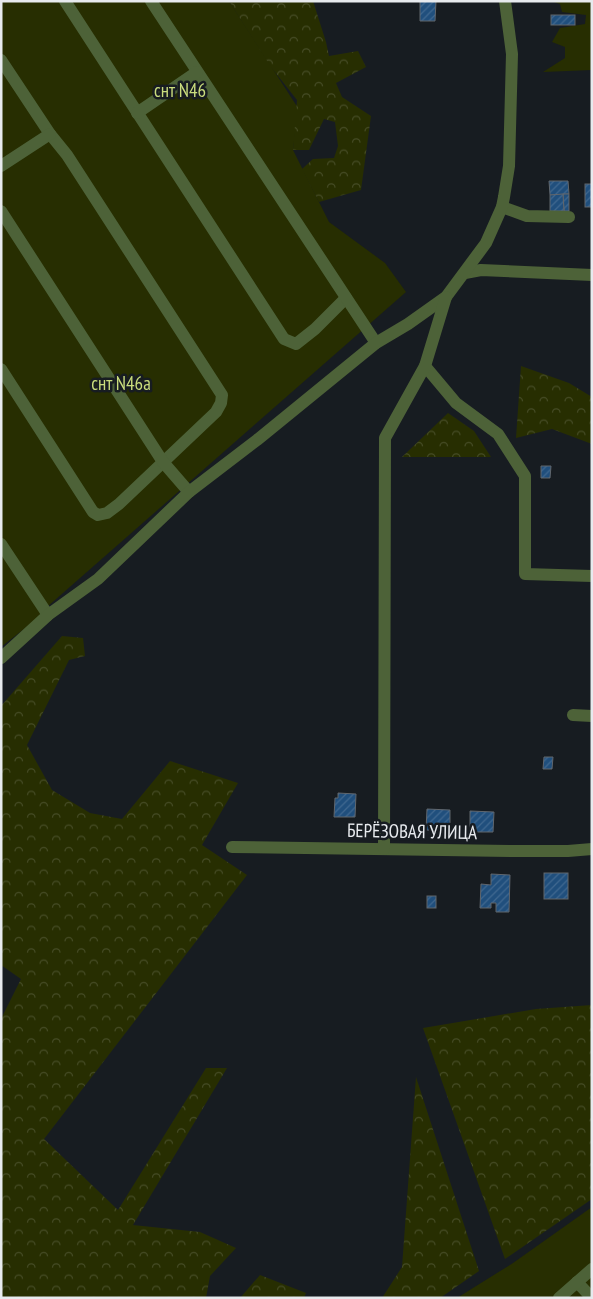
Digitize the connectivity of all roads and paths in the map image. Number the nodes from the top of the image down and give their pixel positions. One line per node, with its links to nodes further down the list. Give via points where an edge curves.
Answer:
1 (65, 1): 6 (street)
2 (151, 1): 5 (street)
3 (505, 1): 9 (street, via 512,54 509,166)
4 (1, 60): 7 (street)
5 (197, 72): 6 (street); 15 (street)
6 (137, 113): 15 (street, via 284,339 296,344)
7 (50, 134): 8 (street); 19 (street, via 67,155 222,395 216,412)
8 (1, 166)
9 (502, 207): 11 (street, via 527,216); 12 (street, via 486,243)
10 (1, 211): 19 (street)
11 (569, 217)
12 (464, 273): 13 (street, via 481,270); 14 (street)
13 (592, 275)
14 (446, 297): 16 (street); 17 (street)
15 (346, 298): 16 (street)
16 (376, 343): 20 (street)
17 (425, 366): 22 (street, via 456,403 498,434 525,476 525,574); 28 (street, via 385,438)
18 (1, 370): 19 (street, via 98,515 107,513)
19 (163, 462): 20 (street)
20 (189, 492): 23 (street, via 98,579)
21 (1, 544): 23 (street)
22 (592, 576)
23 (48, 615): 24 (street)
24 (1, 658)
25 (573, 715): 26 (street)
26 (592, 716)
27 (232, 847): 28 (street, БЕРЁЗОВАЯ УЛИЦА)
28 (384, 849): 29 (street, БЕРЁЗОВАЯ УЛИЦА)
29 (592, 849)
30 (592, 1269): 31 (street)
31 (577, 1282): 32 (street); 33 (street)
32 (558, 1298)
33 (592, 1298)

